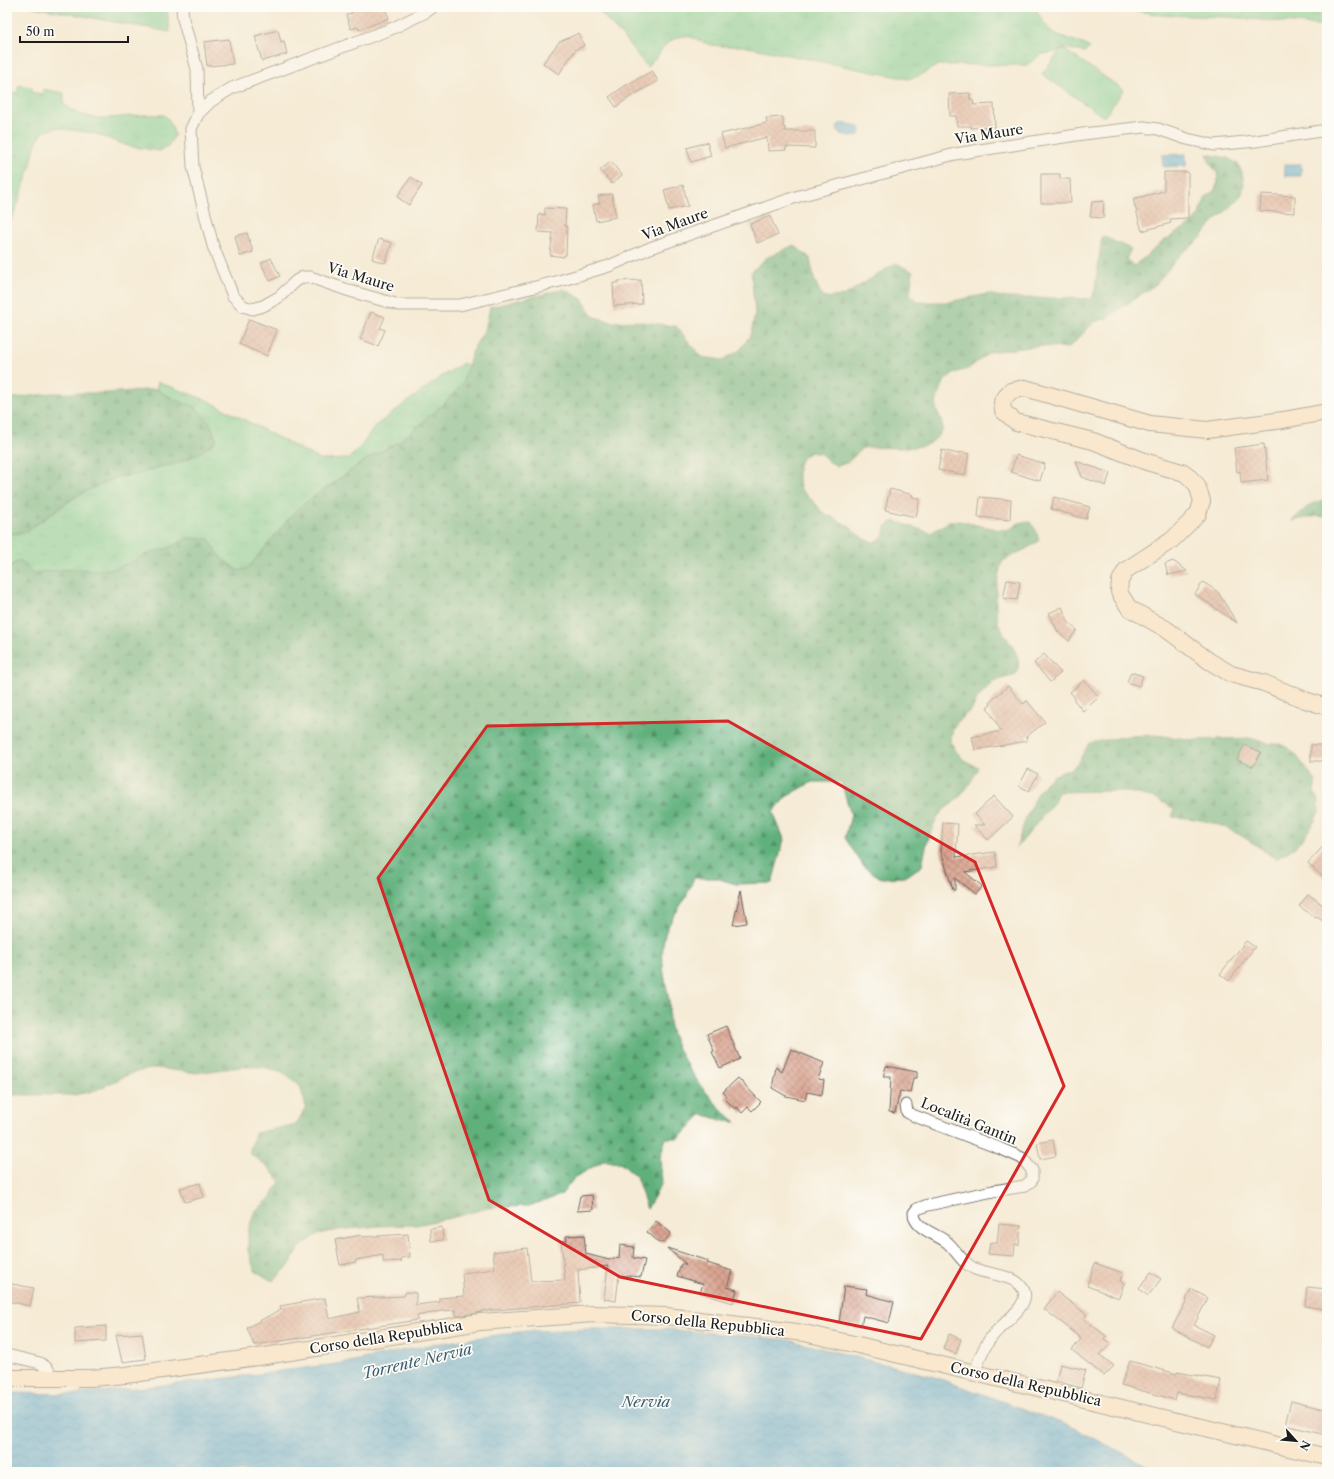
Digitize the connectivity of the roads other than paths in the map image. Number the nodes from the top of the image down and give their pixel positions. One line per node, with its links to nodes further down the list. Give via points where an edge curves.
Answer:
1 (182, 7): 3 (street, via 197,69)
2 (433, 7): 3 (street, via 391,29 232,88 211,101)
3 (198, 114): 4 (street, Via Maure, via 191,129 193,167 212,246 233,296 243,306 253,309 279,296 296,281 310,277 399,305 460,305 556,282 799,196 955,154 1144,127 1214,145 1256,142)
4 (1327, 130)
5 (1327, 412): 6 (main road, via 1207,430 1150,424 1025,388 1010,391 1002,402 1003,411 1016,422 1093,441 1147,462 1185,473 1197,485 1202,501 1198,514 1172,540 1126,570 1120,580 1119,592 1129,608 1166,629 1231,674 1264,683)
6 (1327, 707)
7 (906, 1105): 9 (street, Località Gantin, via 907,1112 912,1115 1005,1150 1022,1158 1032,1170 1032,1180 1025,1186 928,1205 914,1213 914,1218 919,1224 948,1243 965,1263 975,1269 1017,1282 1024,1291 1022,1306 987,1343)
8 (7, 1355): 11 (street, via 40,1363)
9 (975, 1372): 11 (main road, Corso della Repubblica, via 804,1333 667,1316 594,1314 480,1322 118,1376); 12 (main road, Corso della Repubblica)
10 (7, 1378): 11 (main road, Corso della Repubblica)
11 (54, 1379)
12 (1327, 1457)

